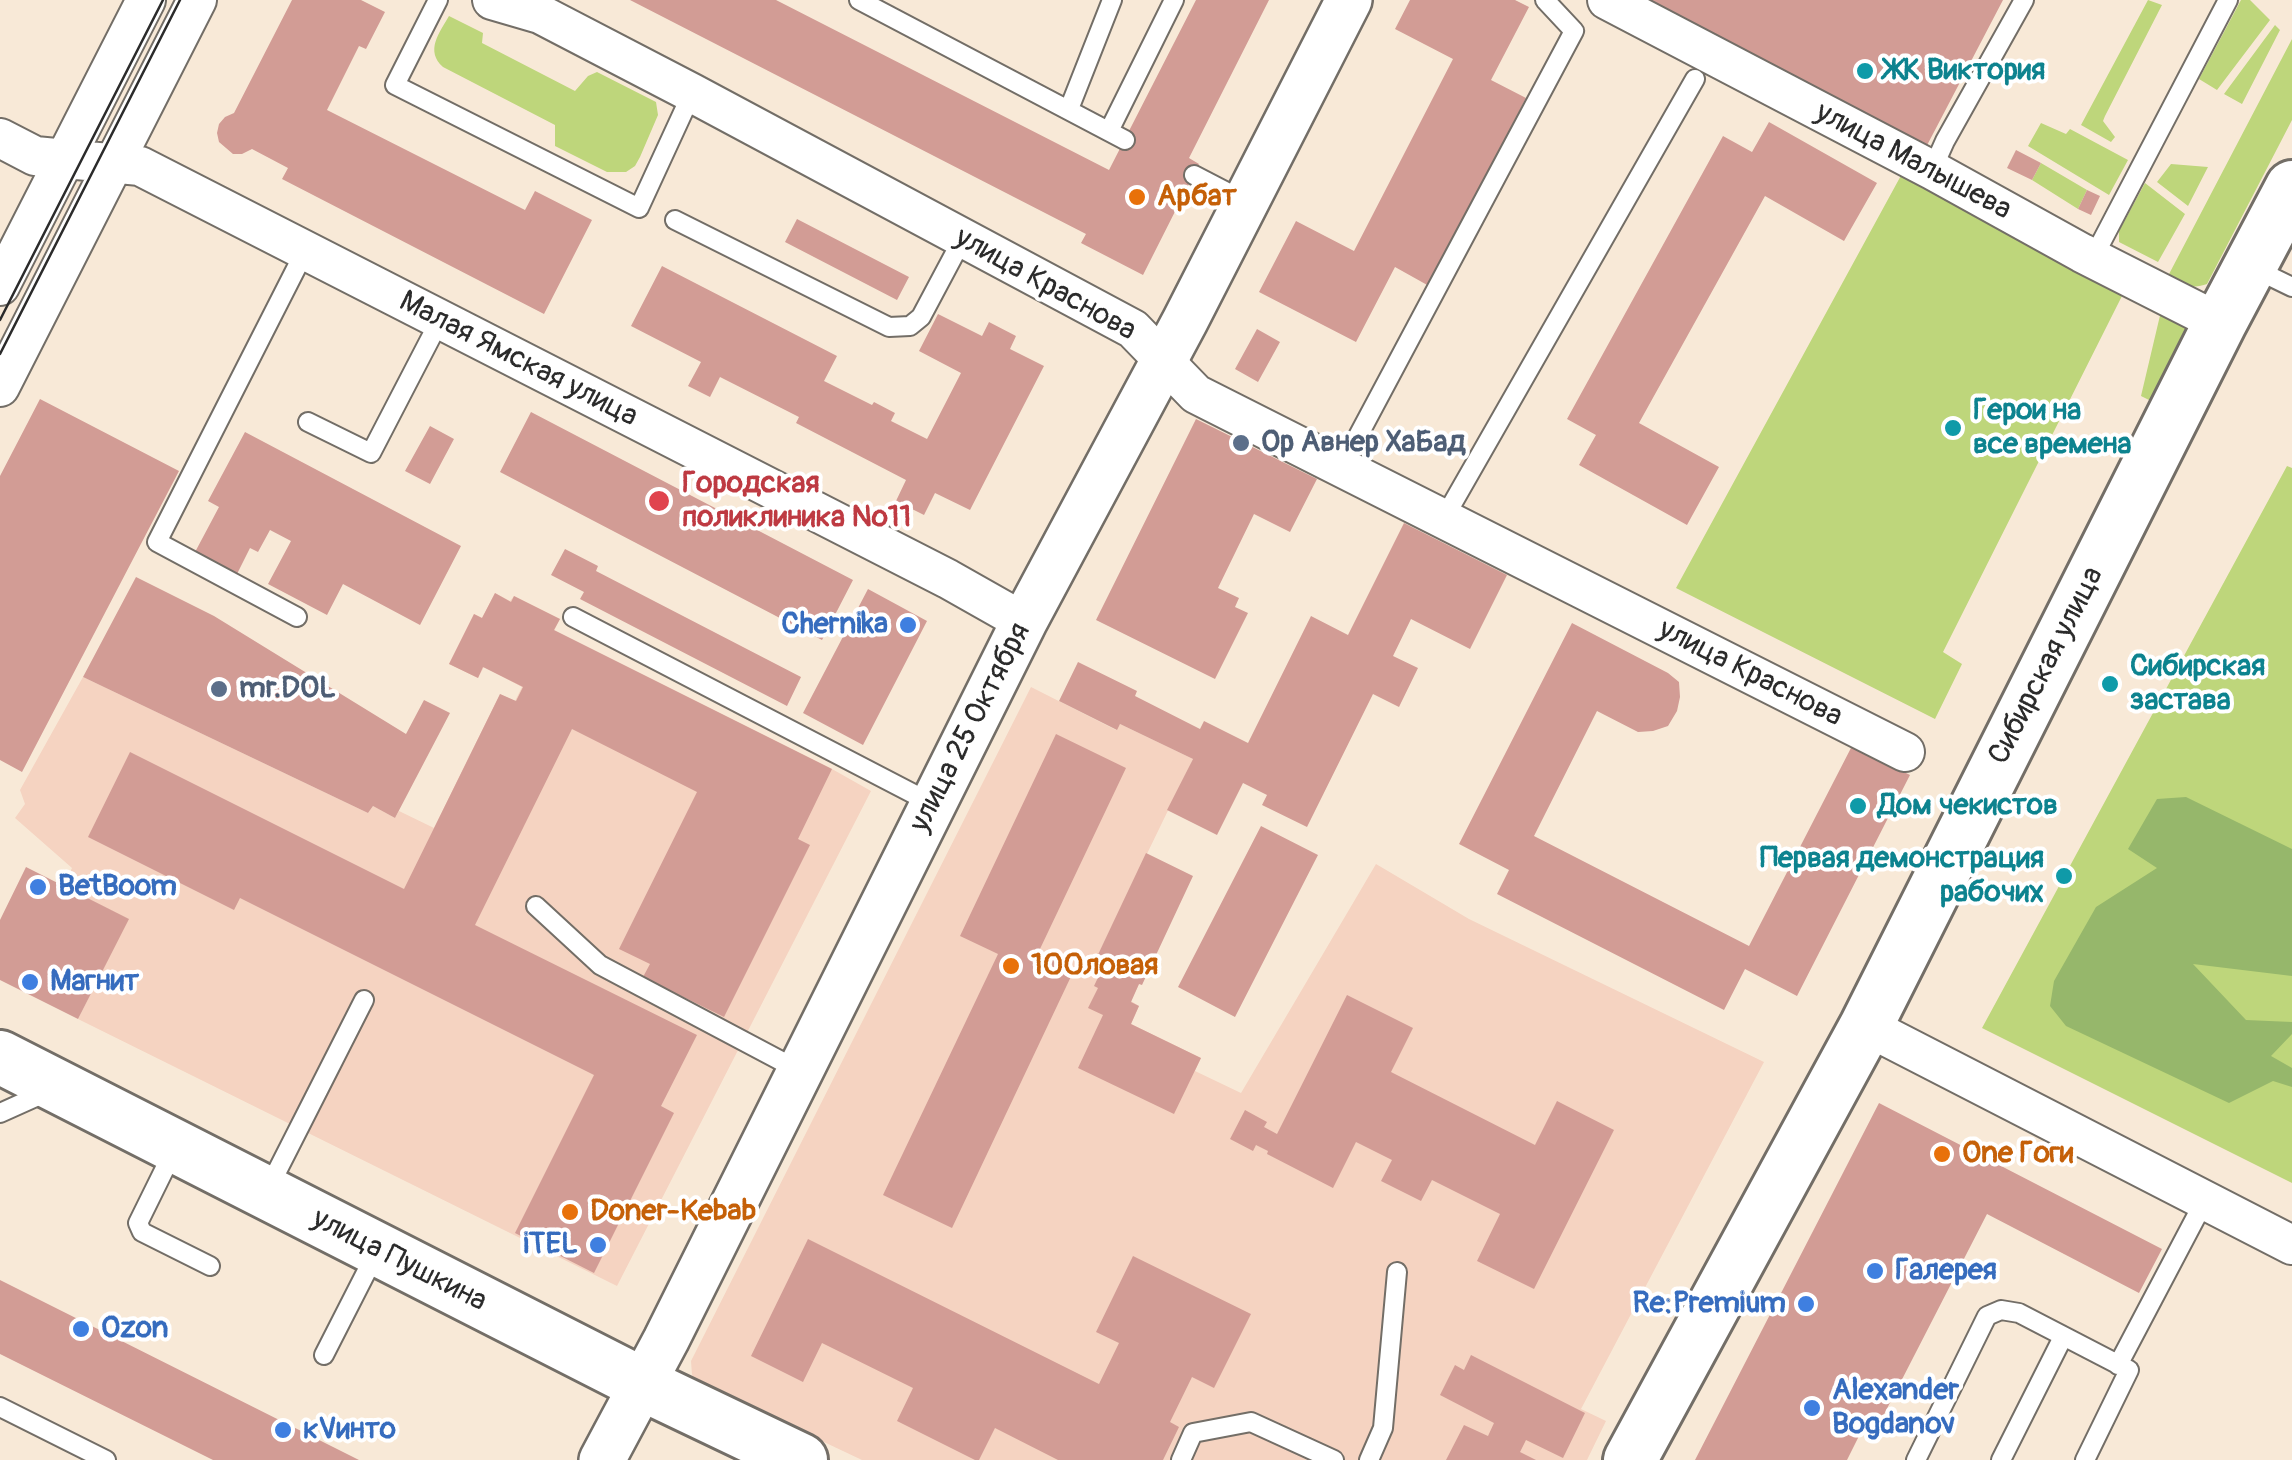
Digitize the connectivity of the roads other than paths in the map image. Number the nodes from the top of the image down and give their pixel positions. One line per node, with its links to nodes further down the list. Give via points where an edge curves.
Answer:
1 (146, 0): 17 (street)
2 (197, 0): 18 (street)
3 (438, 0): 14 (lane, via 395,85 639,208)
4 (492, 0): 14 (street, улица Краснова, via 540,14)
5 (859, 0): 15 (lane)
6 (1112, 0): 15 (lane)
7 (1174, 0): 15 (lane, via 1117,136)
8 (1349, 0): 22 (street, улица 25 Октября)
9 (1545, 0): 34 (lane, via 1574,31)
10 (1607, 0): 19 (street, улица Малышева)
11 (2024, 0): 19 (lane)
12 (2228, 0): 26 (lane)
13 (1695, 79): 35 (lane)
14 (692, 92): 24 (street, улица Краснова)
15 (1069, 108)
16 (0, 138): 17 (street, Малая Ямская улица, via 35,156)
17 (65, 159): 18 (street, Малая Ямская улица); 28 (street)
18 (114, 164): 25 (street, Малая Ямская улица, via 140,166); 32 (street)
19 (1932, 170): 26 (street, улица Малышева)
20 (1194, 175): 22 (lane)
21 (2292, 187): 27 (main road, Сибирская улица)
22 (1246, 202): 31 (street, улица 25 Октября)
23 (676, 220): 24 (lane, via 889,328 910,326 920,317)
24 (963, 238): 31 (street, улица Краснова, via 1133,329)
25 (305, 250): 29 (street, Малая Ямская улица); 36 (lane, via 157,542)
26 (2093, 258): 30 (street, улица Малышева)
27 (2271, 277): 30 (main road, Сибирская улица)
28 (0, 286)
29 (440, 320): 33 (lane, via 370,454); 38 (street, Малая Ямская улица)
30 (2220, 324): 43 (main road, Сибирская улица)
31 (1164, 360): 34 (street, улица Краснова, via 1196,394); 38 (street, улица 25 Октября)
32 (0, 387)
33 (308, 422)
34 (1341, 468): 35 (street, улица Краснова)
35 (1443, 520): 39 (street, улица Краснова)
36 (297, 617)
37 (572, 617): 40 (lane)
38 (1024, 622): 40 (street, улица 25 Октября)
39 (1905, 752)
40 (934, 804): 45 (street, улица 25 Октября)
41 (536, 906): 45 (lane, via 600,965)
42 (364, 1000): 49 (lane)
43 (1866, 1026): 50 (street); 66 (main road, Сибирская улица)
44 (0, 1057): 46 (main road, улица Пушкина)
45 (800, 1071): 58 (street, улица 25 Октября)
46 (58, 1087): 47 (lane); 48 (main road, улица Пушкина)
47 (0, 1113)
48 (176, 1148): 49 (main road, улица Пушкина); 53 (lane, via 138,1222 142,1232)
49 (266, 1194): 52 (main road, улица Пушкина)
50 (2205, 1200): 51 (street); 57 (lane)
51 (2292, 1245)
52 (377, 1250): 56 (lane); 58 (main road, улица Пушкина)
53 (210, 1266)
54 (1397, 1272): 65 (lane, via 1383,1428)
55 (2063, 1337): 57 (lane); 67 (lane, via 2019,1313 1987,1316); 68 (lane)
56 (324, 1355)
57 (2118, 1366): 69 (lane, via 2129,1370)
58 (642, 1384): 61 (street, улица 25 Октября); 62 (main road, улица Пушкина)
59 (0, 1408): 60 (lane)
60 (106, 1460)
61 (602, 1460)
62 (801, 1460)
63 (1182, 1460): 64 (lane, via 1193,1433 1251,1422)
64 (1334, 1460)
65 (1369, 1460)
66 (1630, 1460)
67 (1916, 1460)
68 (2001, 1460)
69 (2086, 1460)

